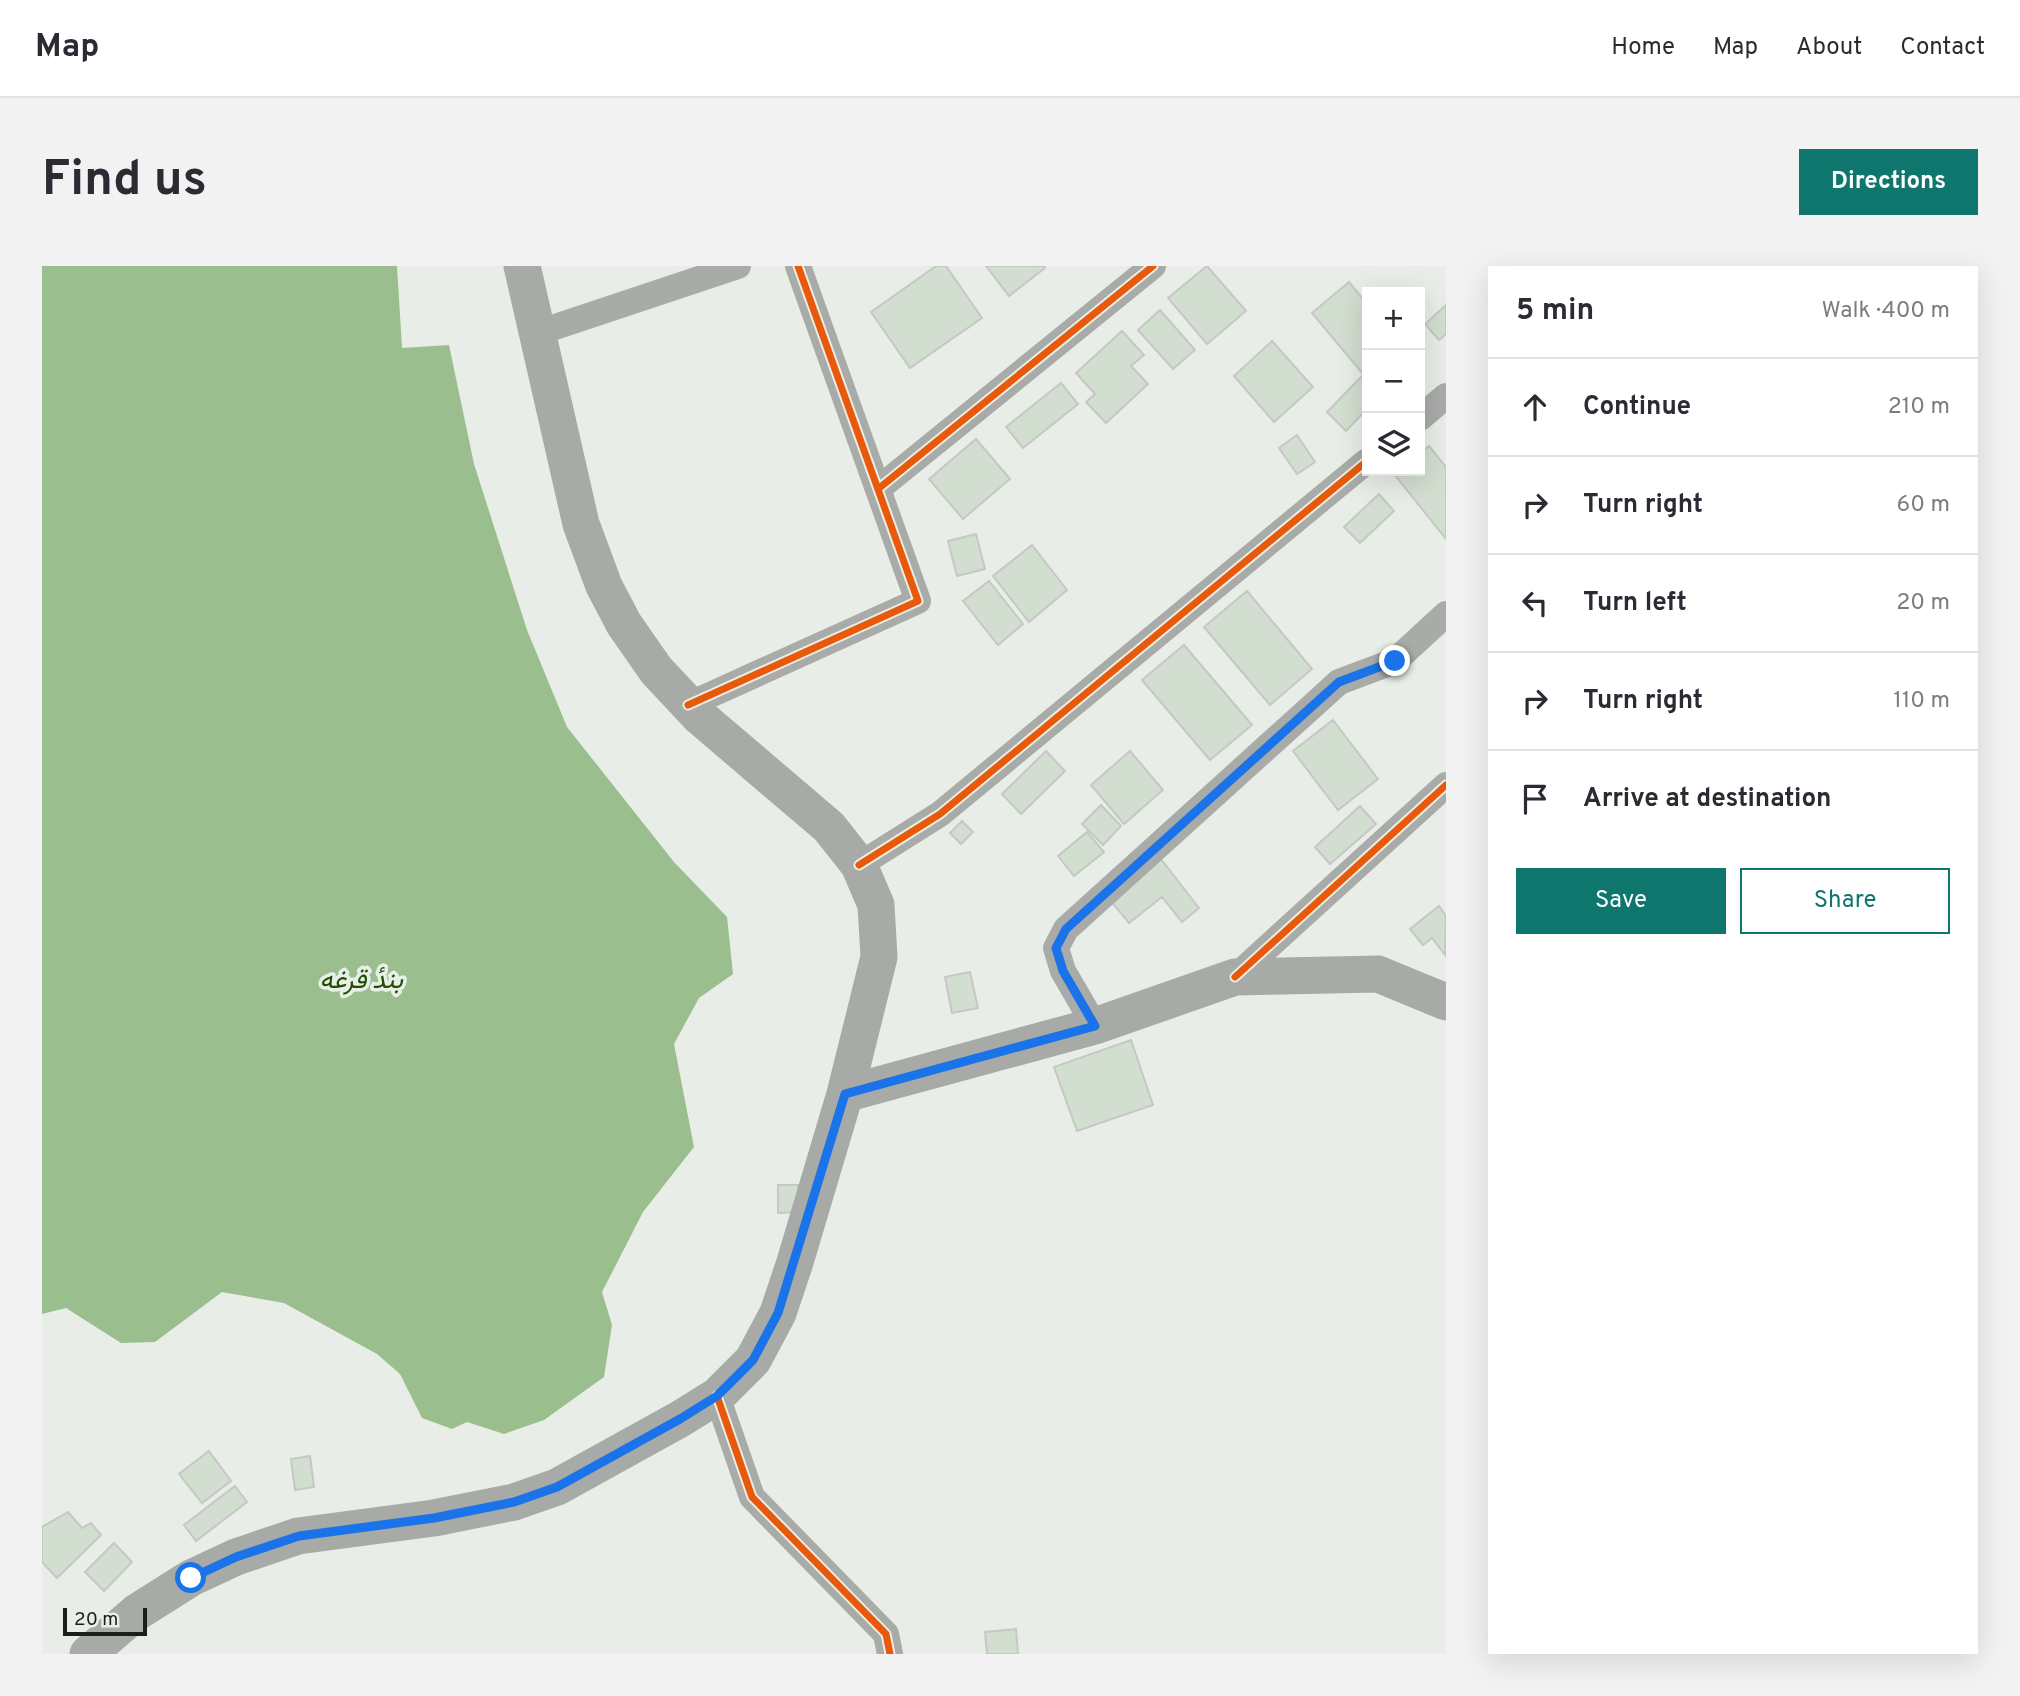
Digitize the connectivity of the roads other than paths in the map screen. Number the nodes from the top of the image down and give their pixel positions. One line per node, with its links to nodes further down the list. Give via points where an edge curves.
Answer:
1 (522, 266): 5 (main road)
2 (738, 266): 5 (street)
3 (797, 266): 9 (street)
4 (1153, 266): 9 (street)
5 (537, 333): 11 (main road, via 581,524 604,586 656,670)
6 (1446, 396): 7 (street)
7 (1425, 414)
8 (1362, 465): 13 (street, via 940,814)
9 (878, 489): 11 (street, via 918,601)
10 (1446, 614): 16 (street, via 1395,661 1339,682 1066,929 1056,948 1063,971)
11 (688, 705): 13 (main road, via 829,827)
12 (1446, 785): 14 (street)
13 (859, 865): 17 (main road, via 876,905 879,957)
14 (1235, 977): 15 (main road, via 1378,974); 16 (main road)
15 (1444, 998)
16 (1095, 1026): 17 (main road)
17 (845, 1094): 18 (main road, via 778,1313 753,1360)
18 (717, 1396): 19 (main road, via 557,1487 514,1502 299,1536 236,1557 137,1612); 20 (street, via 752,1497 886,1634)
19 (88, 1654)
20 (890, 1654)

